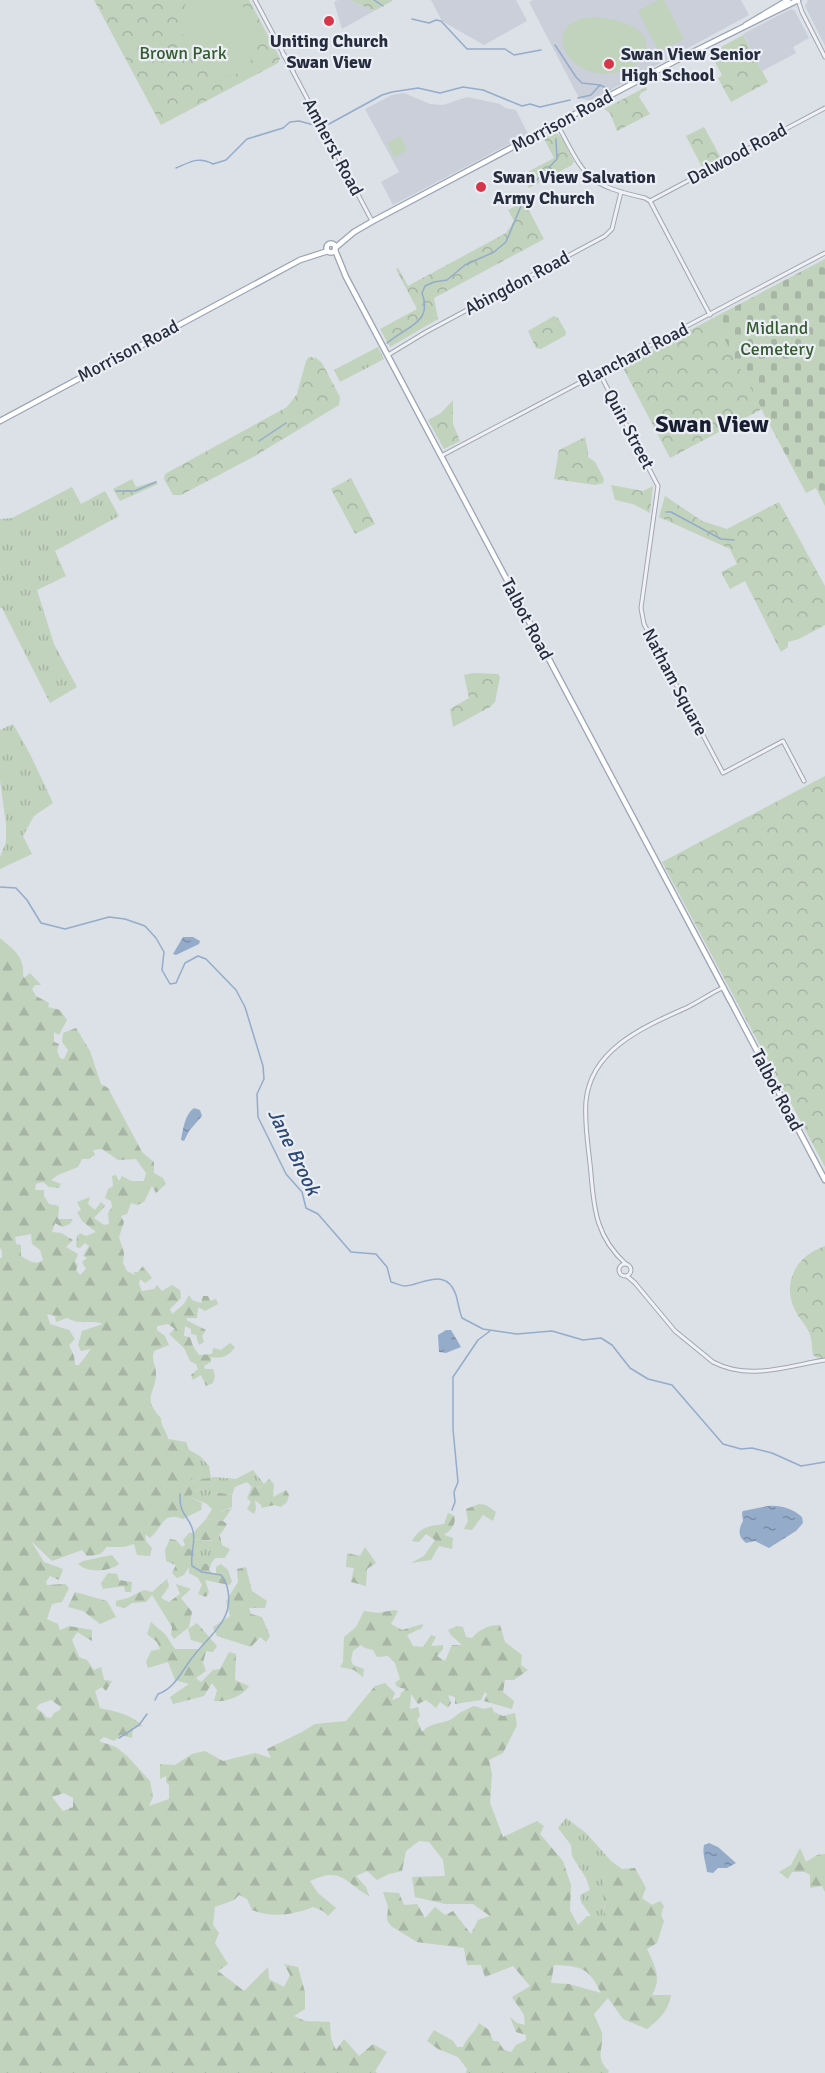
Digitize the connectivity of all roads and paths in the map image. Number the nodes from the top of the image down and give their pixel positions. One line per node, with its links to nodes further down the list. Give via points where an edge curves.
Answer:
1 (255, 0): 10 (street, Amherst Road)
2 (788, 0): 4 (main road, Morrison Road)
3 (796, 0): 4 (main road, Morrison Road); 5 (street)
4 (746, 25): 7 (main road, Morrison Road)
5 (825, 57)
6 (825, 108): 9 (street, Dalwood Road)
7 (557, 124): 8 (street, via 587,175 602,186); 10 (main road, Morrison Road)
8 (621, 192): 9 (street); 14 (street, Abingdon Road, via 612,229 605,236)
9 (650, 201): 13 (street)
10 (372, 221): 11 (main road, Morrison Road)
11 (331, 248): 14 (main road, Talbot Road); 16 (main road, Morrison Road, via 300,260)
12 (825, 253): 13 (street, Blanchard Road)
13 (710, 315): 15 (street, Blanchard Road)
14 (388, 355): 17 (main road, Talbot Road)
15 (599, 372): 17 (street, Blanchard Road); 18 (street, Quin Street)
16 (1, 418)
17 (441, 456): 20 (main road, Talbot Road)
18 (658, 486): 19 (street, Natham Square, via 641,608 644,624 723,773 783,741)
19 (804, 781)
20 (723, 988): 21 (main road, Talbot Road); 22 (street, via 636,1031 608,1055 591,1080 586,1110 593,1204)
21 (825, 1180)
22 (616, 1256): 23 (street); 24 (street)
23 (626, 1264): 24 (street); 25 (street)
24 (620, 1268): 26 (street, via 621,1274)
25 (631, 1272): 26 (street); 27 (street)
26 (627, 1276): 27 (street)
27 (635, 1283): 28 (street, via 675,1331 720,1366 749,1373)
28 (825, 1360)

